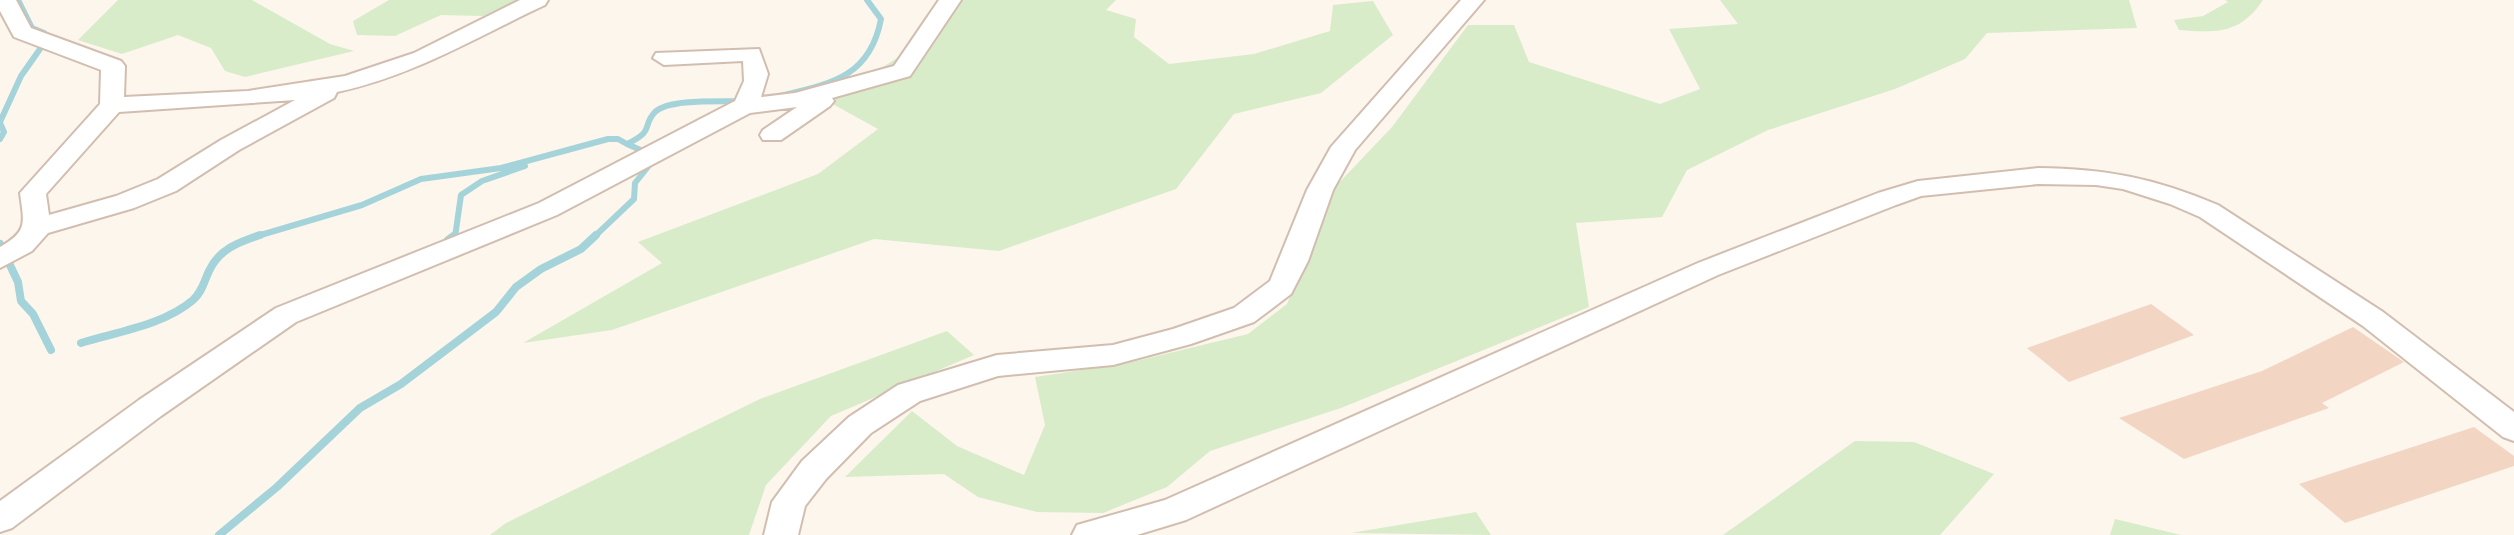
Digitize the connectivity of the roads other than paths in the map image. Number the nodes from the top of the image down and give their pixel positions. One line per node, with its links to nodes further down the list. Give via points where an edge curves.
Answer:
1 (5, 0): 9 (street, via 22,32 113,65)
2 (537, 0): 6 (street, via 395,68)
3 (950, 0): 7 (street, via 902,71)
4 (1473, 0): 15 (street, via 1344,148 1320,190 1281,287 1244,314 1181,337 1113,355 998,366 909,393 860,425 814,470 789,502)
5 (664, 58): 8 (street, via 751,54 758,67 755,89)
6 (340, 86): 9 (street, via 208,101); 11 (street, via 167,185)
7 (822, 92): 8 (street, via 796,100); 10 (street, via 823,100)
8 (747, 102): 14 (street, via 548,209 286,315)
9 (112, 105): 11 (street, via 33,193)
10 (772, 135)
11 (38, 227): 12 (street, via 35,236)
12 (4, 256)
13 (2514, 429): 16 (street, via 2373,319 2209,211 2140,186 2096,177 2038,176 1918,189 1887,199 1708,269 1174,511)
14 (0, 519)
15 (781, 535)
16 (1089, 535)

